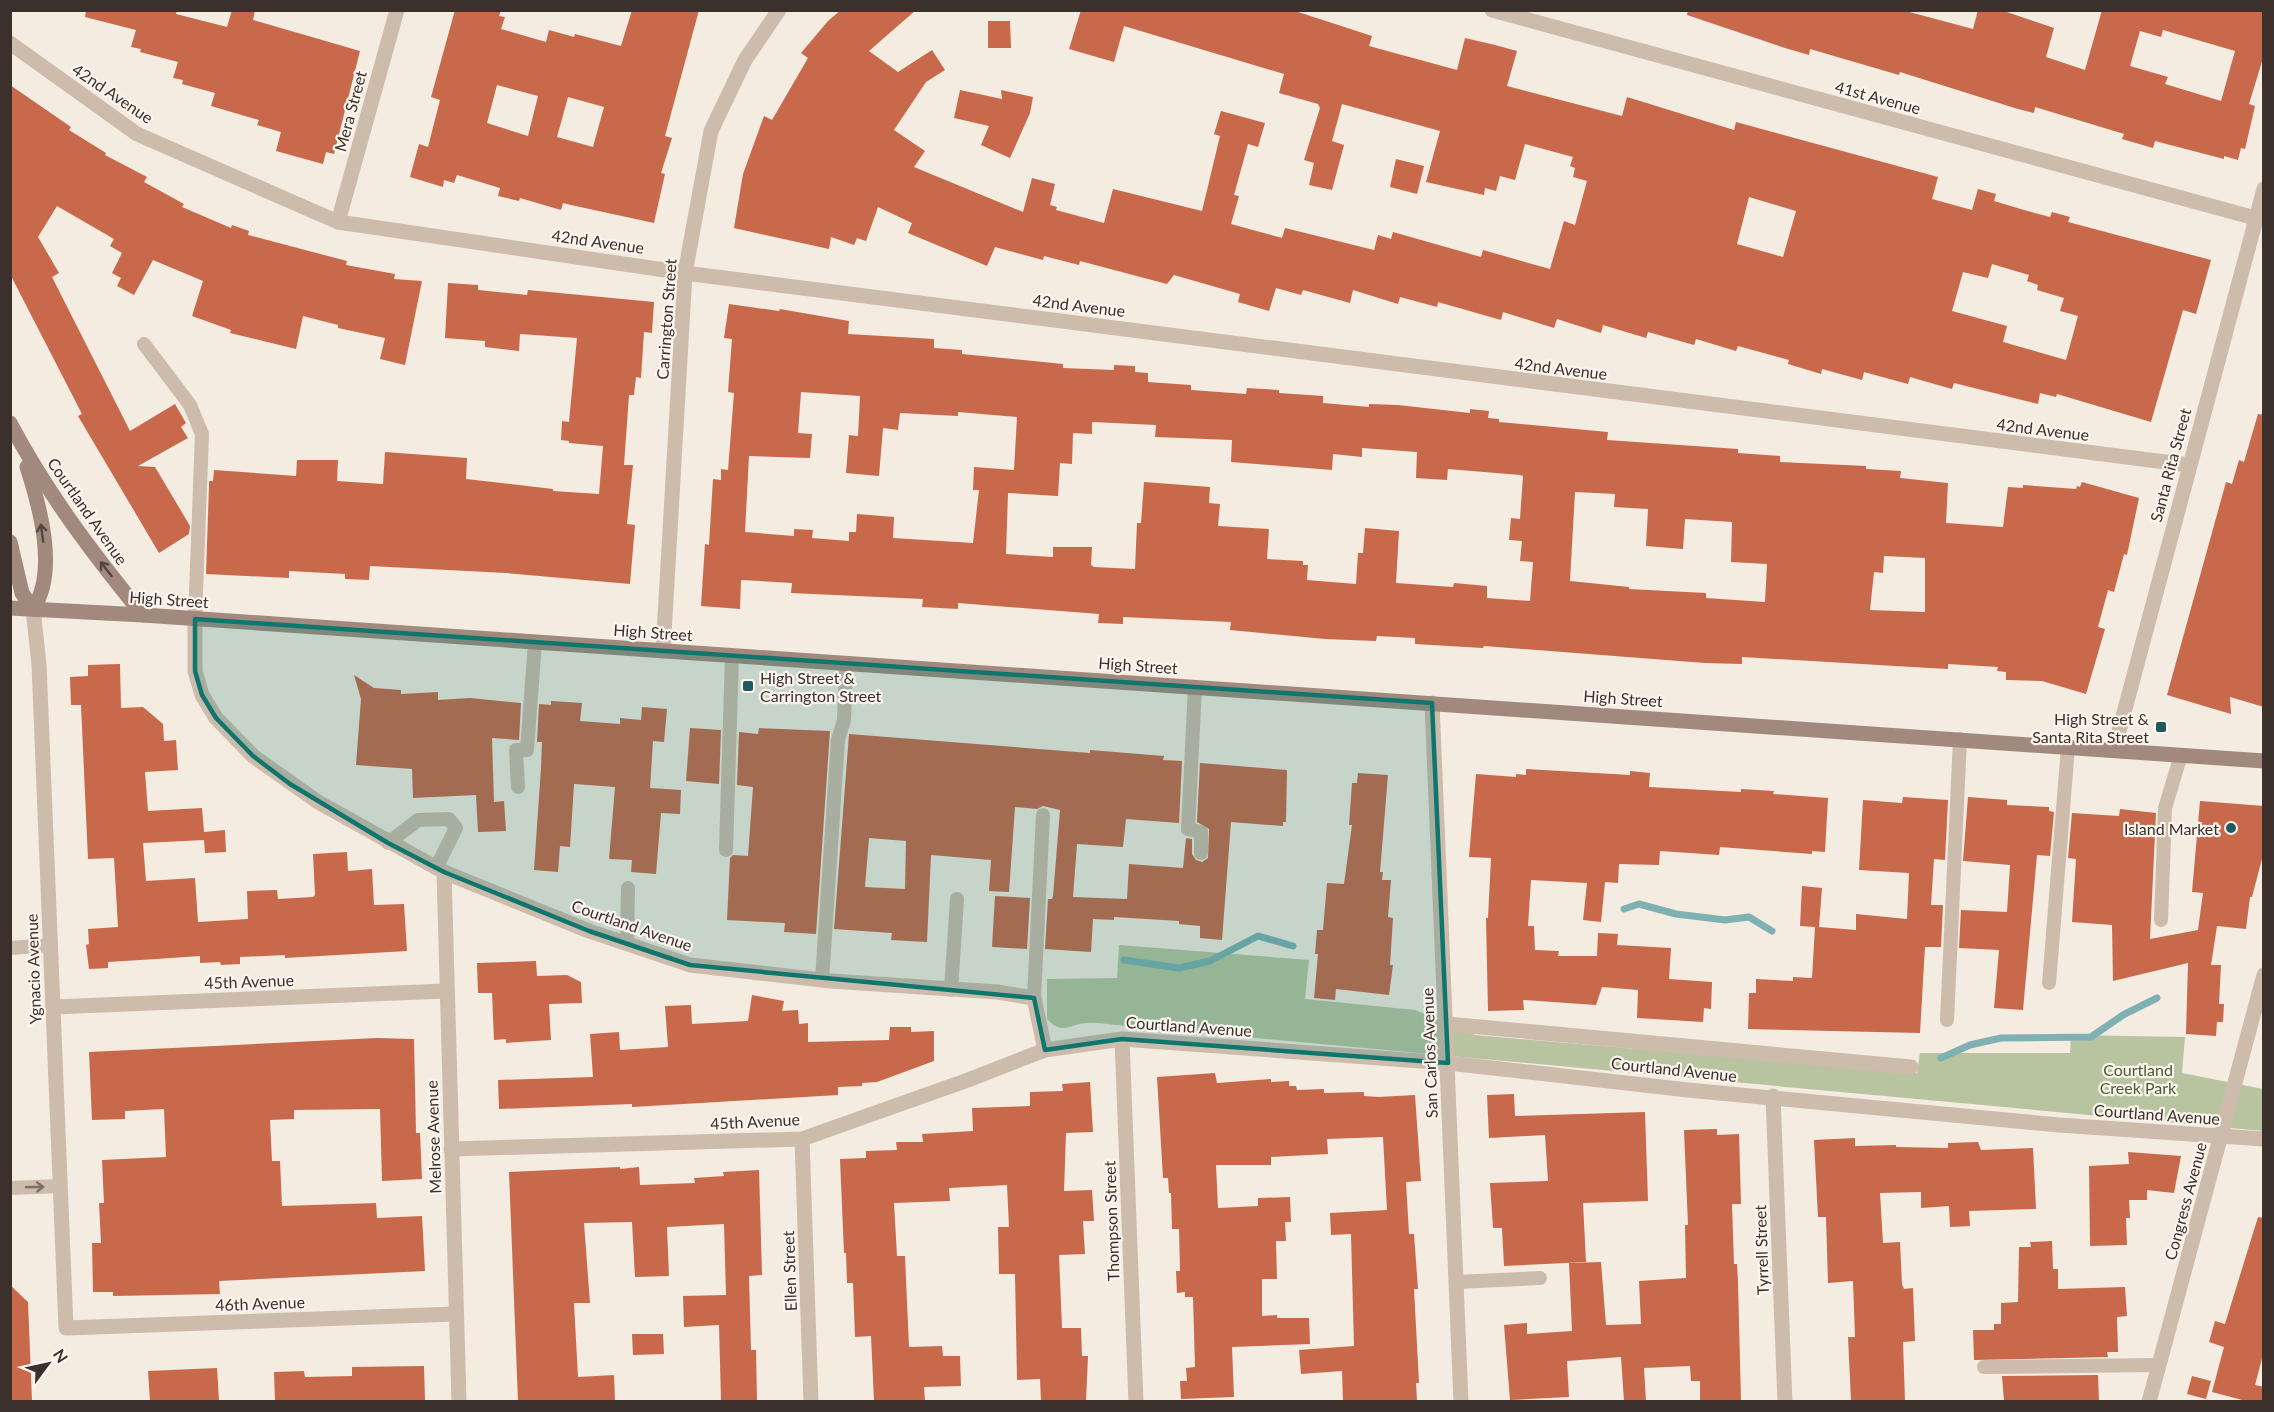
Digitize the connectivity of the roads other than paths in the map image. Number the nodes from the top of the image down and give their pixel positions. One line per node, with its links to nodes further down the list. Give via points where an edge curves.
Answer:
1 (397, 10): 7 (street, Mera Street)
2 (779, 10): 8 (street, Carrington Street, via 745,60 711,131)
3 (1492, 10): 6 (street, 41st Avenue)
4 (10, 43): 7 (street, 42nd Avenue, via 137,134)
5 (2264, 189): 6 (street, Santa Rita Street)
6 (2255, 218): 11 (street, Santa Rita Street)
7 (339, 222): 8 (street, 42nd Avenue)
8 (685, 273): 11 (street, 42nd Avenue); 18 (street, Carrington Street)
9 (144, 344): 16 (lane, via 190,405 202,434)
10 (10, 424): 14 (main road, Courtland Avenue, one-way to 10, via 42,595 45,575 43,537 36,495); 15 (main road, Courtland Avenue, one-way to 10, via 67,519)
11 (2189, 465): 25 (street, Santa Rita Street)
12 (10, 542): 14 (main road, via 22,592)
13 (10, 608): 14 (main road, High Street)
14 (33, 609): 15 (main road, High Street); 38 (street, Ygnacio Avenue, via 39,664)
15 (143, 615): 16 (main road, High Street)
16 (195, 619): 17 (main road, High Street); 30 (street, Courtland Avenue, via 195,672 202,695 216,718 253,756 290,784)
17 (535, 642): 18 (main road, High Street); 28 (lane, via 527,750 516,750)
18 (663, 651): 19 (main road, High Street)
19 (732, 656): 20 (main road, High Street); 31 (lane)
20 (846, 663): 21 (main road, High Street); 41 (lane)
21 (1195, 687): 22 (main road, High Street); 32 (lane, via 1188,830 1201,832)
22 (1432, 703): 23 (main road, High Street); 48 (street, San Carlos Avenue)
23 (1960, 739): 24 (main road, High Street); 47 (lane)
24 (2068, 747): 25 (main road, High Street); 42 (lane)
25 (2114, 750): 26 (main road, High Street)
26 (2181, 755): 27 (main road, High Street); 36 (lane, via 2165,808)
27 (2264, 761)
28 (518, 787)
29 (1043, 815): 45 (lane)
30 (388, 843): 33 (street, Courtland Avenue); 33 (lane, via 418,820 449,819 456,828)
31 (726, 850)
32 (1201, 853)
33 (440, 870): 37 (street, Courtland Avenue); 44 (street, Melrose Avenue)
34 (628, 888): 37 (lane)
35 (957, 899): 43 (lane)
36 (2162, 920)
37 (627, 944): 41 (street, Courtland Avenue, via 690,965)
38 (51, 945): 39 (lane); 46 (street, Ygnacio Avenue)
39 (10, 948)
40 (2264, 975): 54 (street, Congress Avenue)
41 (822, 980): 43 (street, Courtland Avenue)
42 (2049, 983)
43 (951, 990): 45 (street, Courtland Avenue)
44 (446, 991): 46 (street, 45th Avenue); 57 (street, Melrose Avenue)
45 (1034, 998): 50 (street)
46 (53, 1007): 58 (street, Ygnacio Avenue)
47 (1947, 1020)
48 (1447, 1024): 51 (street, San Carlos Avenue); 52 (street, Courtland Avenue)
49 (1122, 1039): 50 (street, Courtland Avenue); 51 (street, Courtland Avenue); 68 (street, Thompson Street)
50 (1045, 1050): 55 (street, 45th Avenue)
51 (1448, 1062): 53 (street, Courtland Avenue); 61 (street, San Carlos Avenue)
52 (1911, 1067)
53 (1773, 1096): 54 (street, Courtland Avenue); 70 (street, Tyrrell Street)
54 (2221, 1137): 56 (street, Courtland Avenue); 64 (street, Congress Avenue)
55 (802, 1139): 57 (street, 45th Avenue); 67 (street, Ellen Street)
56 (2264, 1139)
57 (452, 1149): 62 (street, Melrose Avenue)
58 (60, 1186): 59 (lane, one-way to 58); 63 (street, Ygnacio Avenue)
59 (10, 1188)
60 (1540, 1278): 61 (lane)
61 (1456, 1282): 69 (street, San Carlos Avenue)
62 (456, 1314): 63 (street, 46th Avenue); 66 (street, Melrose Avenue)
63 (66, 1328)
64 (2159, 1365): 65 (lane); 71 (street, Congress Avenue)
65 (1984, 1366)
66 (459, 1401)
67 (811, 1401)
68 (1136, 1401)
69 (1461, 1401)
70 (1785, 1401)
71 (2149, 1401)

